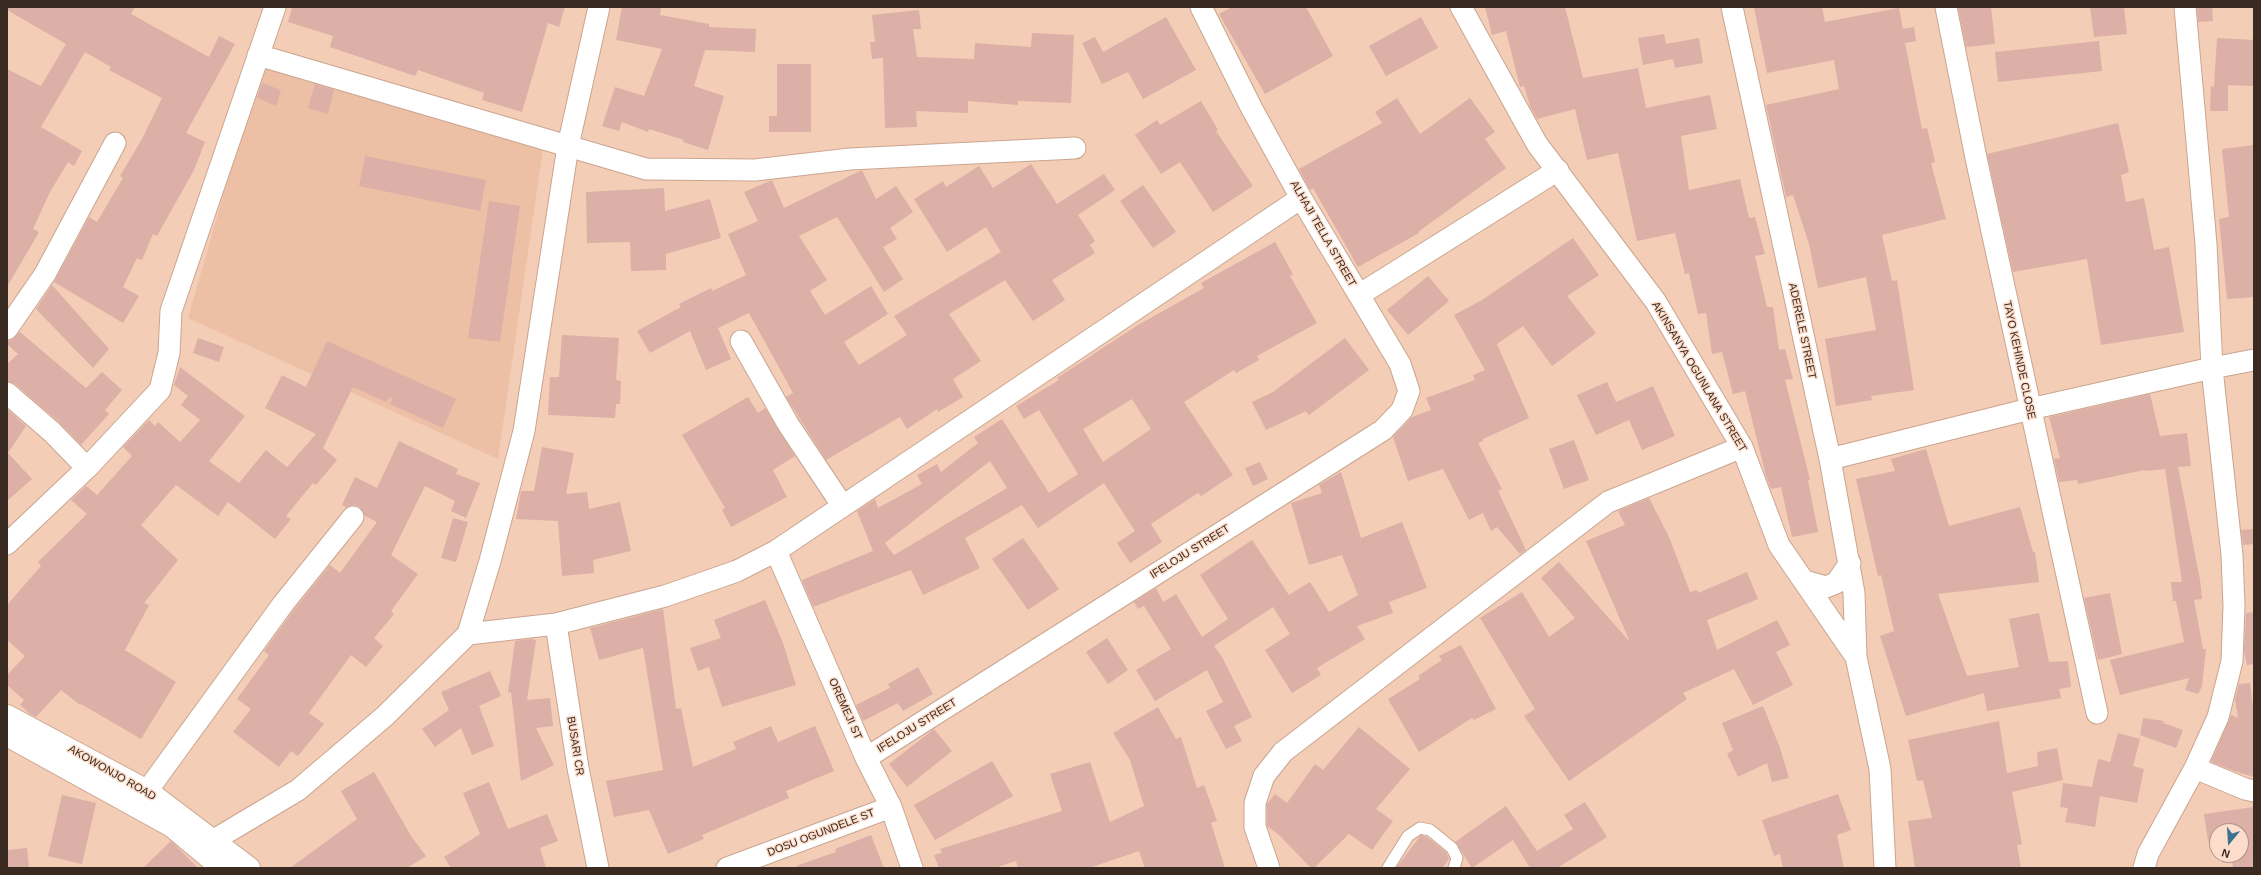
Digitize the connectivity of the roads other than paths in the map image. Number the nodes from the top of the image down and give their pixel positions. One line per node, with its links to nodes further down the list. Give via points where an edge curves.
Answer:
1 (275, 7): 8 (street)
2 (599, 7): 10 (street)
3 (1201, 7): 13 (street, ALHAJI TELLA STREET, via 1252,109)
4 (1461, 7): 12 (street, AKINSANYA OGUNLANA STREET, via 1537,144)
5 (1732, 7): 22 (street, ADERELE STREET)
6 (1946, 7): 20 (street, TAYO KEHINDE CLOSE)
7 (2185, 7): 18 (street, via 2206,244)
8 (258, 55): 10 (street); 23 (street, via 171,311 169,353 160,390)
9 (115, 143): 15 (street, via 45,274)
10 (568, 146): 11 (street, via 646,169 755,170 850,159); 33 (street, via 524,431)
11 (1075, 148)
12 (1558, 170): 14 (street, ALHAJI TELLA STREET); 21 (street, AKINSANYA OGUNLANA STREET, via 1656,302)
13 (1301, 198): 14 (street, ALHAJI TELLA STREET); 24 (street)
14 (1359, 295): 38 (street, IFELOJU STREET, via 1400,364 1409,391 1402,410 1383,430)
15 (7, 329)
16 (741, 341): 24 (street, via 788,424)
17 (2254, 360): 18 (street)
18 (2212, 368): 20 (street); 39 (street, via 2232,555 2232,661 2218,717)
19 (7, 393): 23 (street, via 52,432)
20 (2030, 408): 22 (street); 35 (street, TAYO KEHINDE CLOSE)
21 (1742, 447): 29 (street, AKINSANYA OGUNLANA STREET, via 1779,545); 49 (street, via 1608,502 1283,752 1264,776 1255,803 1255,827)
22 (1830, 459): 28 (street, ADERELE STREET)
23 (87, 468): 26 (street)
24 (842, 505): 27 (street)
25 (353, 517): 41 (street, via 283,604)
26 (7, 544)
27 (776, 551): 32 (street, via 737,571 665,596); 38 (street, OREMEJI ST)
28 (1850, 563): 29 (street, via 1836,583 1826,588); 30 (street, ADERELE STREET)
29 (1805, 581): 31 (street, AKINSANYA OGUNLANA STREET)
30 (1855, 613): 31 (street, via 1844,620); 34 (street, ADERELE STREET)
31 (1831, 620): 34 (street, AKINSANYA OGUNLANA STREET)
32 (556, 624): 33 (street); 46 (street, BUSARI CR, via 578,768)
33 (468, 634): 43 (street, via 385,716 298,790)
34 (1856, 658): 52 (street, AKINSANYA OGUNLANA STREET, via 1880,770)
35 (2097, 713)
36 (7, 716): 41 (main road, AKOWONJO ROAD)
37 (7, 735): 44 (main road, AKOWONJO ROAD, via 172,826)
38 (866, 758): 42 (street, OREMEJI ST)
39 (2195, 768): 40 (street); 53 (street, via 2148,854)
40 (2254, 791)
41 (147, 792): 43 (main road, AKOWONJO ROAD)
42 (891, 807): 47 (street, DOSU OGUNDELE ST); 48 (street, OREMEJI ST)
43 (214, 840): 45 (main road, AKOWONJO ROAD)
44 (222, 868)
45 (249, 868)
46 (598, 868)
47 (727, 868)
48 (912, 868)
49 (1269, 868)
50 (1388, 868): 51 (lane, via 1408,836 1420,828 1430,830 1452,848 1456,858)
51 (1454, 868)
52 (1885, 868)
53 (2144, 868)

